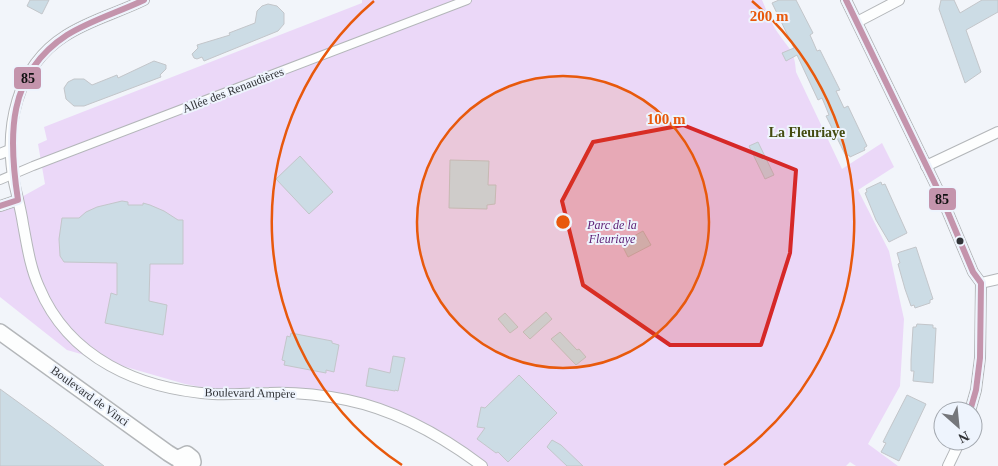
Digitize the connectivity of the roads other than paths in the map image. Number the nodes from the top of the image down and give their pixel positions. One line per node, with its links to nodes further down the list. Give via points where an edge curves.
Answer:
1 (144, 0): 7 (street, Boulevard Ampère, via 66,35 44,53 18,97 12,124)
2 (467, 0): 10 (street, Allée des Renaudières)
3 (846, 0): 5 (street)
4 (899, 0): 5 (street)
5 (857, 22): 9 (street)
6 (998, 132): 9 (street)
7 (12, 149): 8 (street); 10 (street, Boulevard Ampère)
8 (0, 154)
9 (926, 166): 15 (street)
10 (13, 175): 11 (street, Allée des Renaudières); 12 (street, Boulevard Ampère)
11 (0, 180)
12 (18, 200): 13 (street); 20 (street, Boulevard Ampère, via 33,272 45,300 64,329 112,368 135,379 196,392 296,394 349,400 412,423 453,445)
13 (0, 206)
14 (998, 279): 15 (street)
15 (982, 283): 17 (street, via 980,358)
16 (0, 332): 19 (main road, Boulevard de Vinci)
17 (973, 401)
18 (955, 451): 21 (street)
19 (188, 464)
20 (482, 466)
21 (948, 466)

